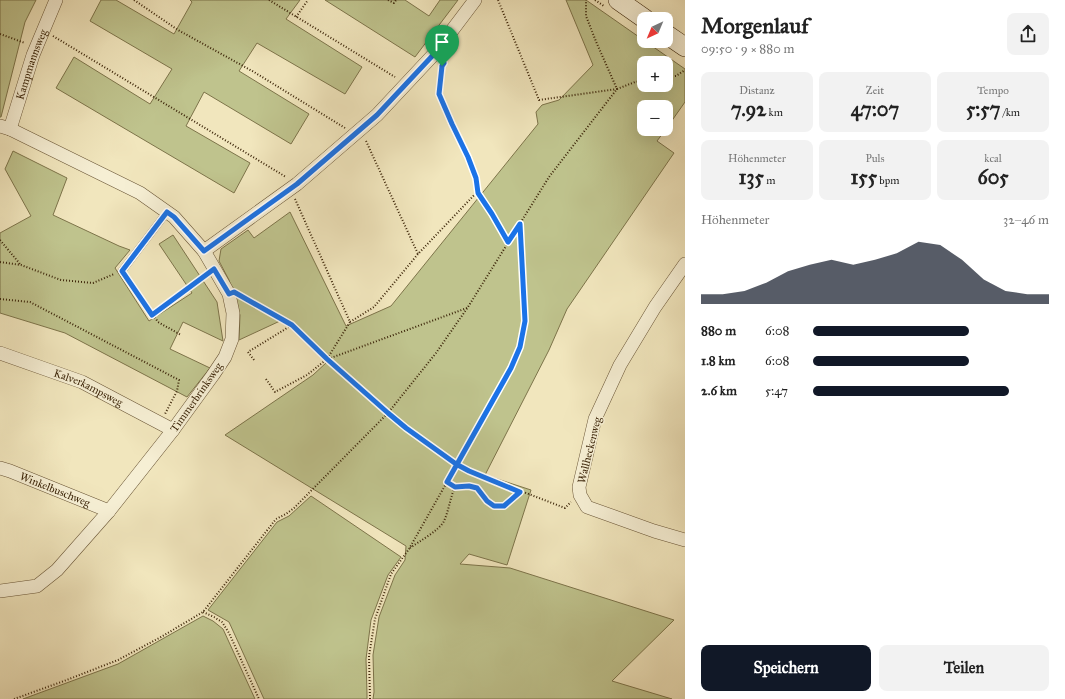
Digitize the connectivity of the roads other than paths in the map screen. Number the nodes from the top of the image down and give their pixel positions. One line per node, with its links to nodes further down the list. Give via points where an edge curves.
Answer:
1 (56, 0): 7 (street, Kampmannsweg)
2 (475, 0): 9 (street, via 435,53 377,115 294,186)
3 (618, 0): 4 (street)
4 (637, 13)
5 (673, 39): 6 (street)
6 (685, 47)
7 (5, 128): 8 (street, Timmerbrinksweg, via 140,192)
8 (167, 212): 9 (street, Timmerbrinksweg); 11 (lane)
9 (204, 251): 13 (street, Timmerbrinksweg, via 229,294 233,313 232,339 213,375)
10 (685, 264): 16 (street, Wallheckenweg, via 620,365 595,419 579,487 586,507)
11 (122, 271)
12 (0, 353): 13 (street, Kalverkampsweg, via 82,382)
13 (173, 430): 15 (street, Timmerbrinksweg)
14 (0, 468): 15 (street, Winkelbuschweg)
15 (109, 511): 17 (street, Timmerbrinksweg, via 57,570 37,586)
16 (685, 540)
17 (0, 591)

